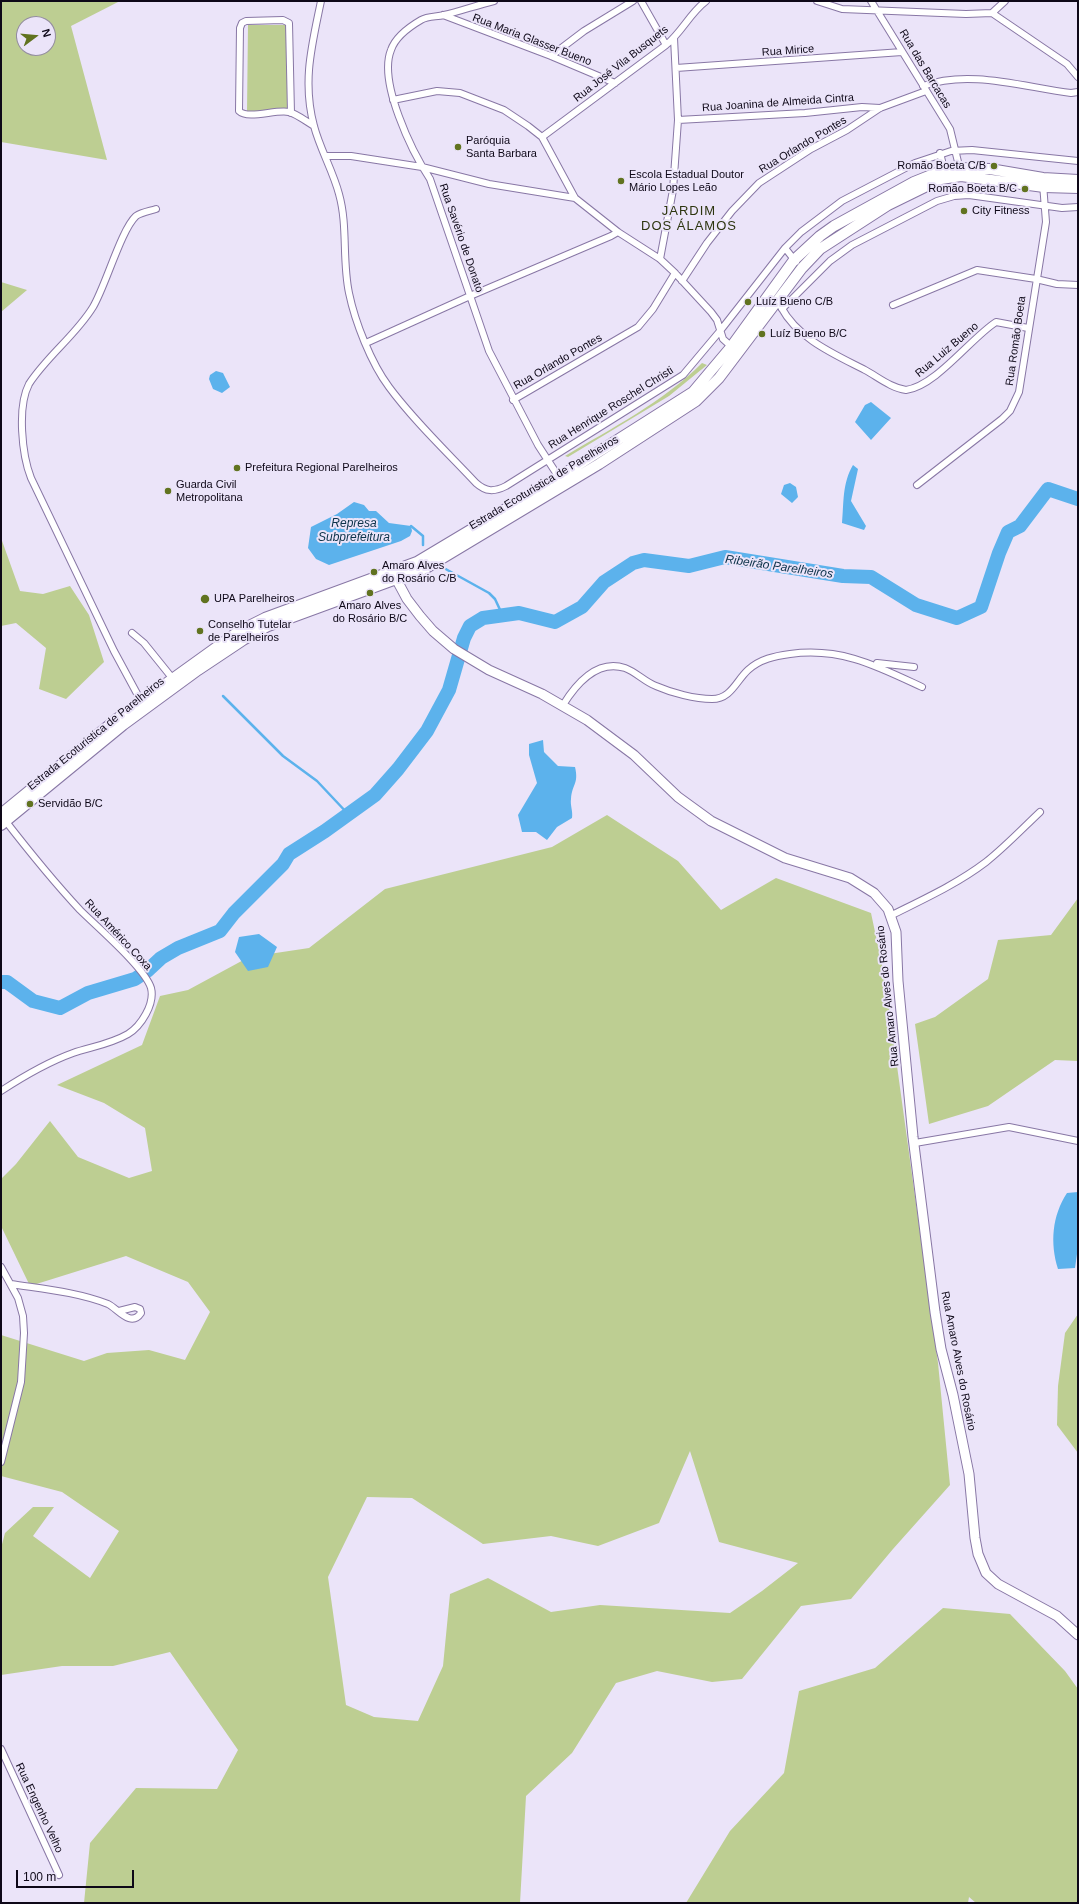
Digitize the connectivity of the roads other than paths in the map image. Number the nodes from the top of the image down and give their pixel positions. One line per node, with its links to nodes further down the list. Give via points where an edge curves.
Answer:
1 (321, 1): 25 (street, via 308,66 307,86)
2 (494, 1): 11 (street, Rua Savério de Donato)
3 (633, 1): 15 (street, via 584,31)
4 (641, 1): 13 (street)
5 (706, 1): 12 (street, Rua José Vila Busquets, via 693,11)
6 (817, 1): 9 (street, via 842,9)
7 (871, 1): 9 (street, Rua das Barcacas)
8 (1005, 1): 10 (street)
9 (876, 10): 10 (street); 14 (street, Rua das Barcacas)
10 (992, 13): 17 (street, via 1067,64)
11 (443, 15): 15 (street, Rua Maria Glasser Bueno); 21 (street, Rua Savério de Donato, via 421,20 406,31 394,45 388,66)
12 (674, 38): 13 (street, Rua José Vila Busquets); 16 (street)
13 (666, 45): 18 (street, Rua José Vila Busquets)
14 (902, 52): 16 (street, Rua Mirice); 19 (street, Rua das Barcacas)
15 (551, 56): 18 (street, Rua Maria Glasser Bueno)
16 (676, 68): 24 (street)
17 (1078, 77)
18 (615, 83): 26 (street, Rua José Vila Busquets)
19 (924, 88): 20 (street, Rua Orlando Pontes, via 946,80 976,80); 22 (street, Rua Orlando Pontes); 27 (street, Rua das Barcacas, via 950,129)
20 (1078, 92)
21 (393, 100): 26 (street, via 437,91 460,93 504,110); 31 (street, Rua Savério de Donato)
22 (880, 108): 24 (street, Rua Joanina de Almeida Cintra); 48 (street, Rua Orlando Pontes, via 759,183 732,211)
23 (291, 113): 23 (street, via 283,111 248,114 239,111 240,28 246,21 283,20 289,23); 25 (street)
24 (678, 120): 43 (street, via 673,190)
25 (314, 126): 29 (street)
26 (542, 137): 37 (street)
27 (955, 150): 28 (street, Rua Henrique Roschel Christi); 30 (street, Rua Henrique Roschel Christi); 32 (street)
28 (940, 154): 33 (street); 42 (street, Rua Henrique Roschel Christi, via 915,163 842,201)
29 (325, 156): 31 (street, via 351,156); 55 (street, via 339,194 344,222 349,292)
30 (1078, 161)
31 (422, 167): 37 (street, via 489,184); 50 (street, Rua Savério de Donato, via 430,179)
32 (960, 172): 33 (main road, Estrada Ecoturistica de Parelheiros); 35 (main road, Estrada Ecoturistica de Parelheiros)
33 (945, 174): 44 (main road, Estrada Ecoturistica de Parelheiros, via 914,182 834,226); 45 (main road, Estrada Ecoturistica de Parelheiros, via 837,236)
34 (1078, 180): 35 (main road, Estrada Ecoturistica de Parelheiros)
35 (1043, 183): 36 (main road, Estrada Ecoturistica de Parelheiros); 38 (street, Rua Romão Boeta)
36 (1078, 188)
37 (575, 198): 41 (street)
38 (1044, 205): 39 (street); 47 (street, Rua Romão Boeta, via 1046,222); 51 (street, via 969,195 937,201 852,245)
39 (1078, 207)
40 (156, 209): 67 (street, via 141,213 134,219 92,308 25,390 23,411 24,456 31,478 114,651)
41 (618, 232): 43 (street); 50 (street)
42 (784, 248): 44 (street); 54 (street, Rua Henrique Roschel Christi)
43 (660, 259): 46 (street)
44 (794, 260): 45 (street); 51 (main road, Estrada Ecoturistica de Parelheiros)
45 (802, 268): 51 (main road, Estrada Ecoturistica de Parelheiros)
46 (675, 272): 48 (street); 57 (street, Rua Orlando Pontes, via 653,309 638,327)
47 (1036, 279): 49 (street); 52 (street, via 977,270); 53 (street, Rua Romão Boeta)
48 (682, 281): 54 (street, via 711,312)
49 (1078, 285)
50 (470, 296): 55 (street); 57 (street, Rua Savério de Donato, via 489,351)
51 (773, 303): 53 (street, Rua Luiz Bueno, via 795,326 827,351 882,381 906,390 916,388 940,370 996,322); 56 (main road, Estrada Ecoturistica de Parelheiros)
52 (893, 304)
53 (1028, 328): 60 (street, Rua Romão Boeta, via 1019,392 1010,411)
54 (720, 331): 56 (street, via 723,339); 58 (street, Rua Henrique Roschel Christi, via 693,365 677,379)
55 (366, 343): 58 (street, Rua Henrique Roschel Christi, via 382,377 406,407 483,489 491,491 506,486)
56 (735, 349): 59 (main road, Estrada Ecoturistica de Parelheiros, via 719,378 696,401 628,446)
57 (513, 400): 58 (street, Rua Savério de Donato)
58 (547, 460): 59 (street, Rua Savério de Donato)
59 (562, 481): 61 (main road, Estrada Ecoturistica de Parelheiros, via 443,558)
60 (917, 485)
61 (394, 576): 65 (main road, Estrada Ecoturistica de Parelheiros, via 250,625); 68 (street, Rua Amaro Alves do Rosário, via 407,599 427,624 454,649 478,665); 69 (main road, Estrada Ecoturistica de Parelheiros, via 268,626 222,653)
62 (132, 633): 65 (street, via 144,643)
63 (871, 663): 64 (street); 66 (street); 68 (street, via 831,653 802,652 777,655 748,670 726,695 712,699 690,696 656,686 625,668 601,667 590,673 571,692)
64 (914, 667)
65 (173, 679): 67 (main road, Estrada Ecoturistica de Parelheiros)
66 (922, 687)
67 (141, 701): 69 (main road, Estrada Ecoturistica de Parelheiros)
68 (563, 705): 72 (street, Rua Amaro Alves do Rosário, via 634,755 678,797 711,821 785,858 838,873 856,881 878,897)
69 (121, 722): 71 (main road, Estrada Ecoturistica de Parelheiros)
70 (1040, 812): 72 (street, via 985,863 932,896)
71 (2, 819): 73 (street, Rua Américo Coxa, via 79,909 140,970 151,988 151,1000 139,1025 128,1034 50,1062)
72 (892, 915): 75 (street, Rua Amaro Alves do Rosário, via 897,943 898,981)
73 (1, 1091)
74 (1078, 1141): 75 (street, via 1009,1127)
75 (915, 1143): 80 (street, Rua Amaro Alves do Rosário, via 935,1312 968,1474 974,1538 979,1558 986,1573 1001,1586 1046,1609)
76 (1, 1267): 77 (street)
77 (11, 1284): 78 (street, via 86,1297); 79 (street, via 23,1316 24,1333 21,1382)
78 (118, 1311)
79 (1, 1462)
80 (1078, 1635)
81 (1, 1749): 82 (street, Rua Engenho Velho)
82 (58, 1875)

